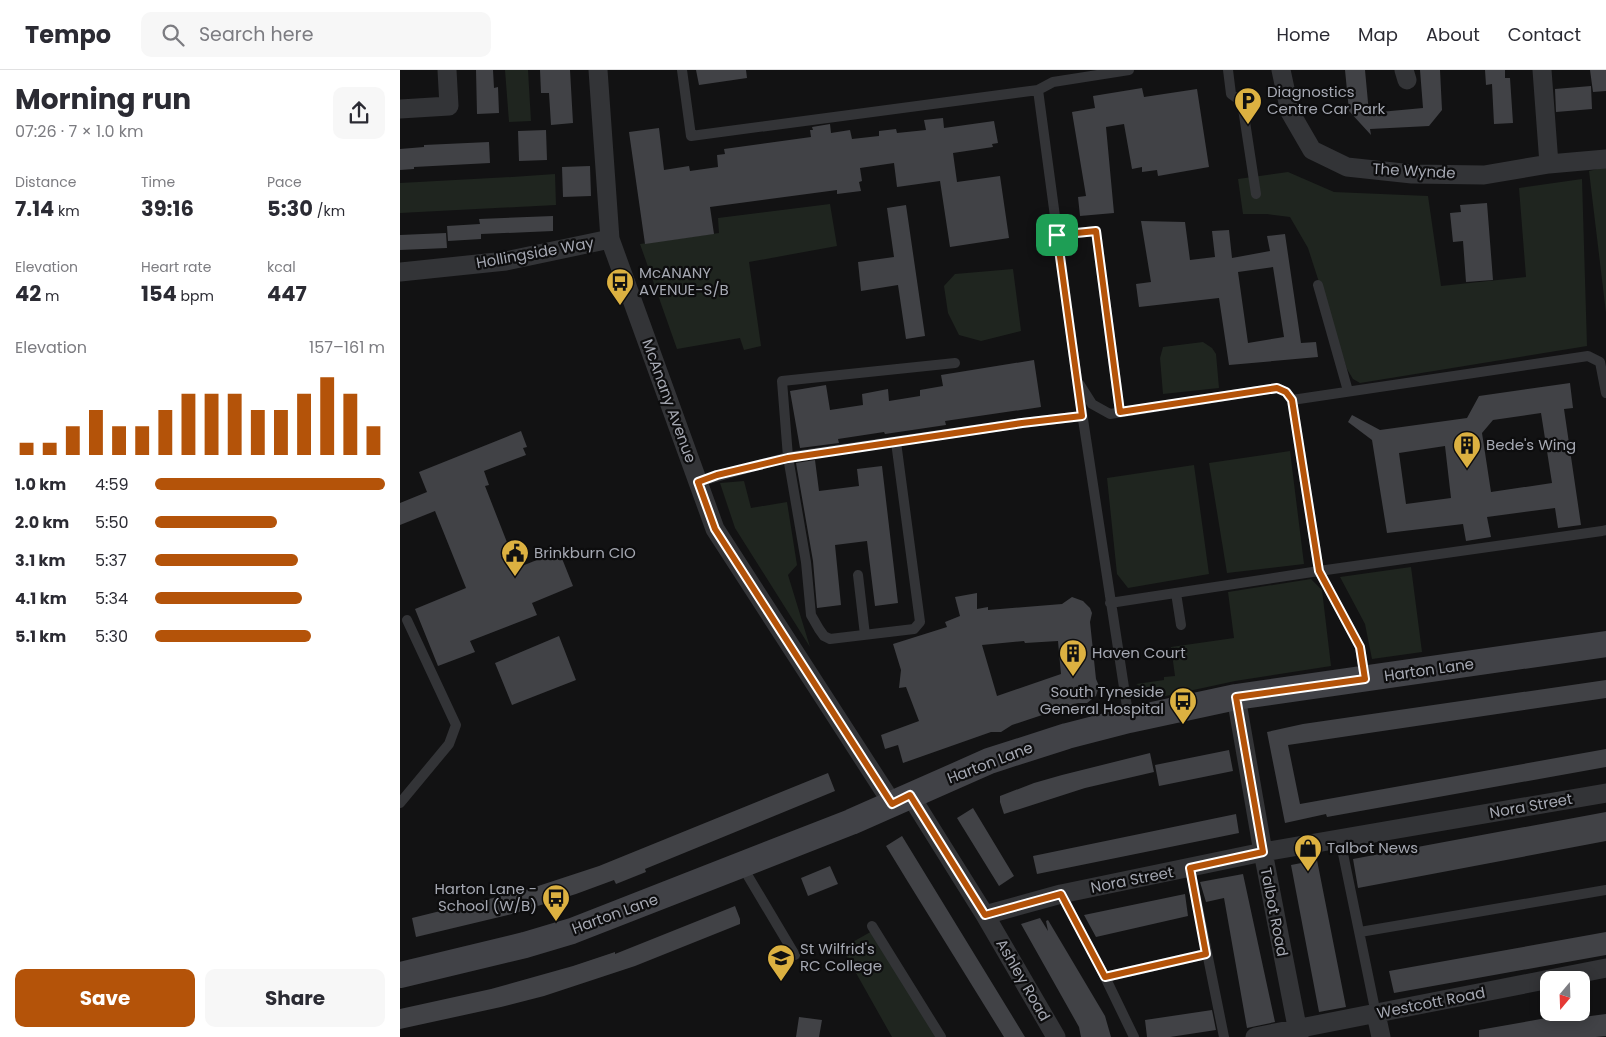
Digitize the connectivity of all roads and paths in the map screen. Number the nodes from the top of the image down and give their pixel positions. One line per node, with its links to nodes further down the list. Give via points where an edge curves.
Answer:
1 (447, 70): 9 (street, via 449,106)
2 (598, 70): 14 (street, McAnany Avenue)
3 (682, 70): 8 (lane, via 691,136)
4 (1129, 70): 8 (lane, via 1053,82)
5 (1228, 70): 12 (lane, via 1231,94 1242,102)
6 (1281, 70): 11 (street, The Wynde, via 1290,112 1312,150 1347,167 1412,174 1484,175)
7 (1542, 70): 11 (street)
8 (1038, 90): 13 (lane)
9 (400, 109)
10 (1606, 159): 11 (street, The Wynde)
11 (1549, 164)
12 (1256, 194)
13 (1057, 235): 18 (lane); 22 (lane, via 1096,231)
14 (610, 239): 15 (street, Hollingside Way, via 506,261); 26 (street, McAnany Avenue)
15 (400, 272)
16 (1318, 285): 19 (lane)
17 (956, 363): 25 (lane, via 782,381)
18 (1077, 380): 22 (lane, via 1092,404 1110,414); 23 (lane)
19 (1348, 391): 20 (lane, via 1588,356 1600,362); 21 (lane)
20 (1606, 393)
21 (1292, 400): 22 (lane, via 1277,388); 28 (lane)
22 (1120, 412)
23 (1082, 416): 24 (lane); 31 (lane)
24 (896, 442): 25 (lane); 34 (lane, via 920,622 914,629)
25 (788, 458): 26 (lane); 34 (lane, via 806,562 811,615 824,636 830,639)
26 (698, 482): 40 (street, McAnany Avenue, via 715,529)
27 (1606, 530): 28 (lane)
28 (1319, 571): 30 (lane); 36 (lane, via 1360,647)
29 (858, 575): 34 (lane)
30 (1176, 593): 31 (lane); 33 (lane)
31 (1110, 603): 38 (lane)
32 (407, 620): 41 (lane, via 456,725 449,744)
33 (1181, 625)
34 (865, 635)
35 (1606, 644): 36 (street, Harton Lane)
36 (1365, 679): 37 (street, Harton Lane)
37 (1236, 697): 38 (street, Harton Lane); 43 (street, Talbot Road)
38 (1129, 720): 40 (street, Harton Lane, via 1026,748)
39 (1606, 793): 42 (street, Nora Street)
40 (901, 799): 44 (street, Harton Lane); 48 (street, Ashley Road)
41 (400, 803)
42 (1340, 839): 43 (street, Nora Street); 50 (lane)
43 (1263, 852): 45 (street, Nora Street); 57 (street, Talbot Road)
44 (742, 865): 52 (lane); 54 (street, Harton Lane, via 572,931)
45 (1190, 868): 47 (street, Nora Street); 51 (lane)
46 (1606, 890): 50 (lane)
47 (1061, 894): 48 (street, Nora Street); 55 (lane)
48 (985, 915): 59 (street, Ashley Road)
49 (872, 926): 58 (lane)
50 (1360, 932): 56 (lane)
51 (1206, 954): 55 (lane); 61 (lane)
52 (795, 955)
53 (1606, 968): 56 (street, Westcott Road)
54 (400, 975)
55 (1105, 977): 60 (lane)
56 (1376, 1014): 57 (street, Westcott Road); 63 (street)
57 (1298, 1033): 62 (street, Westcott Road)
58 (941, 1037)
59 (1056, 1037)
60 (1134, 1037)
61 (1224, 1037)
62 (1255, 1037)
63 (1381, 1037)

